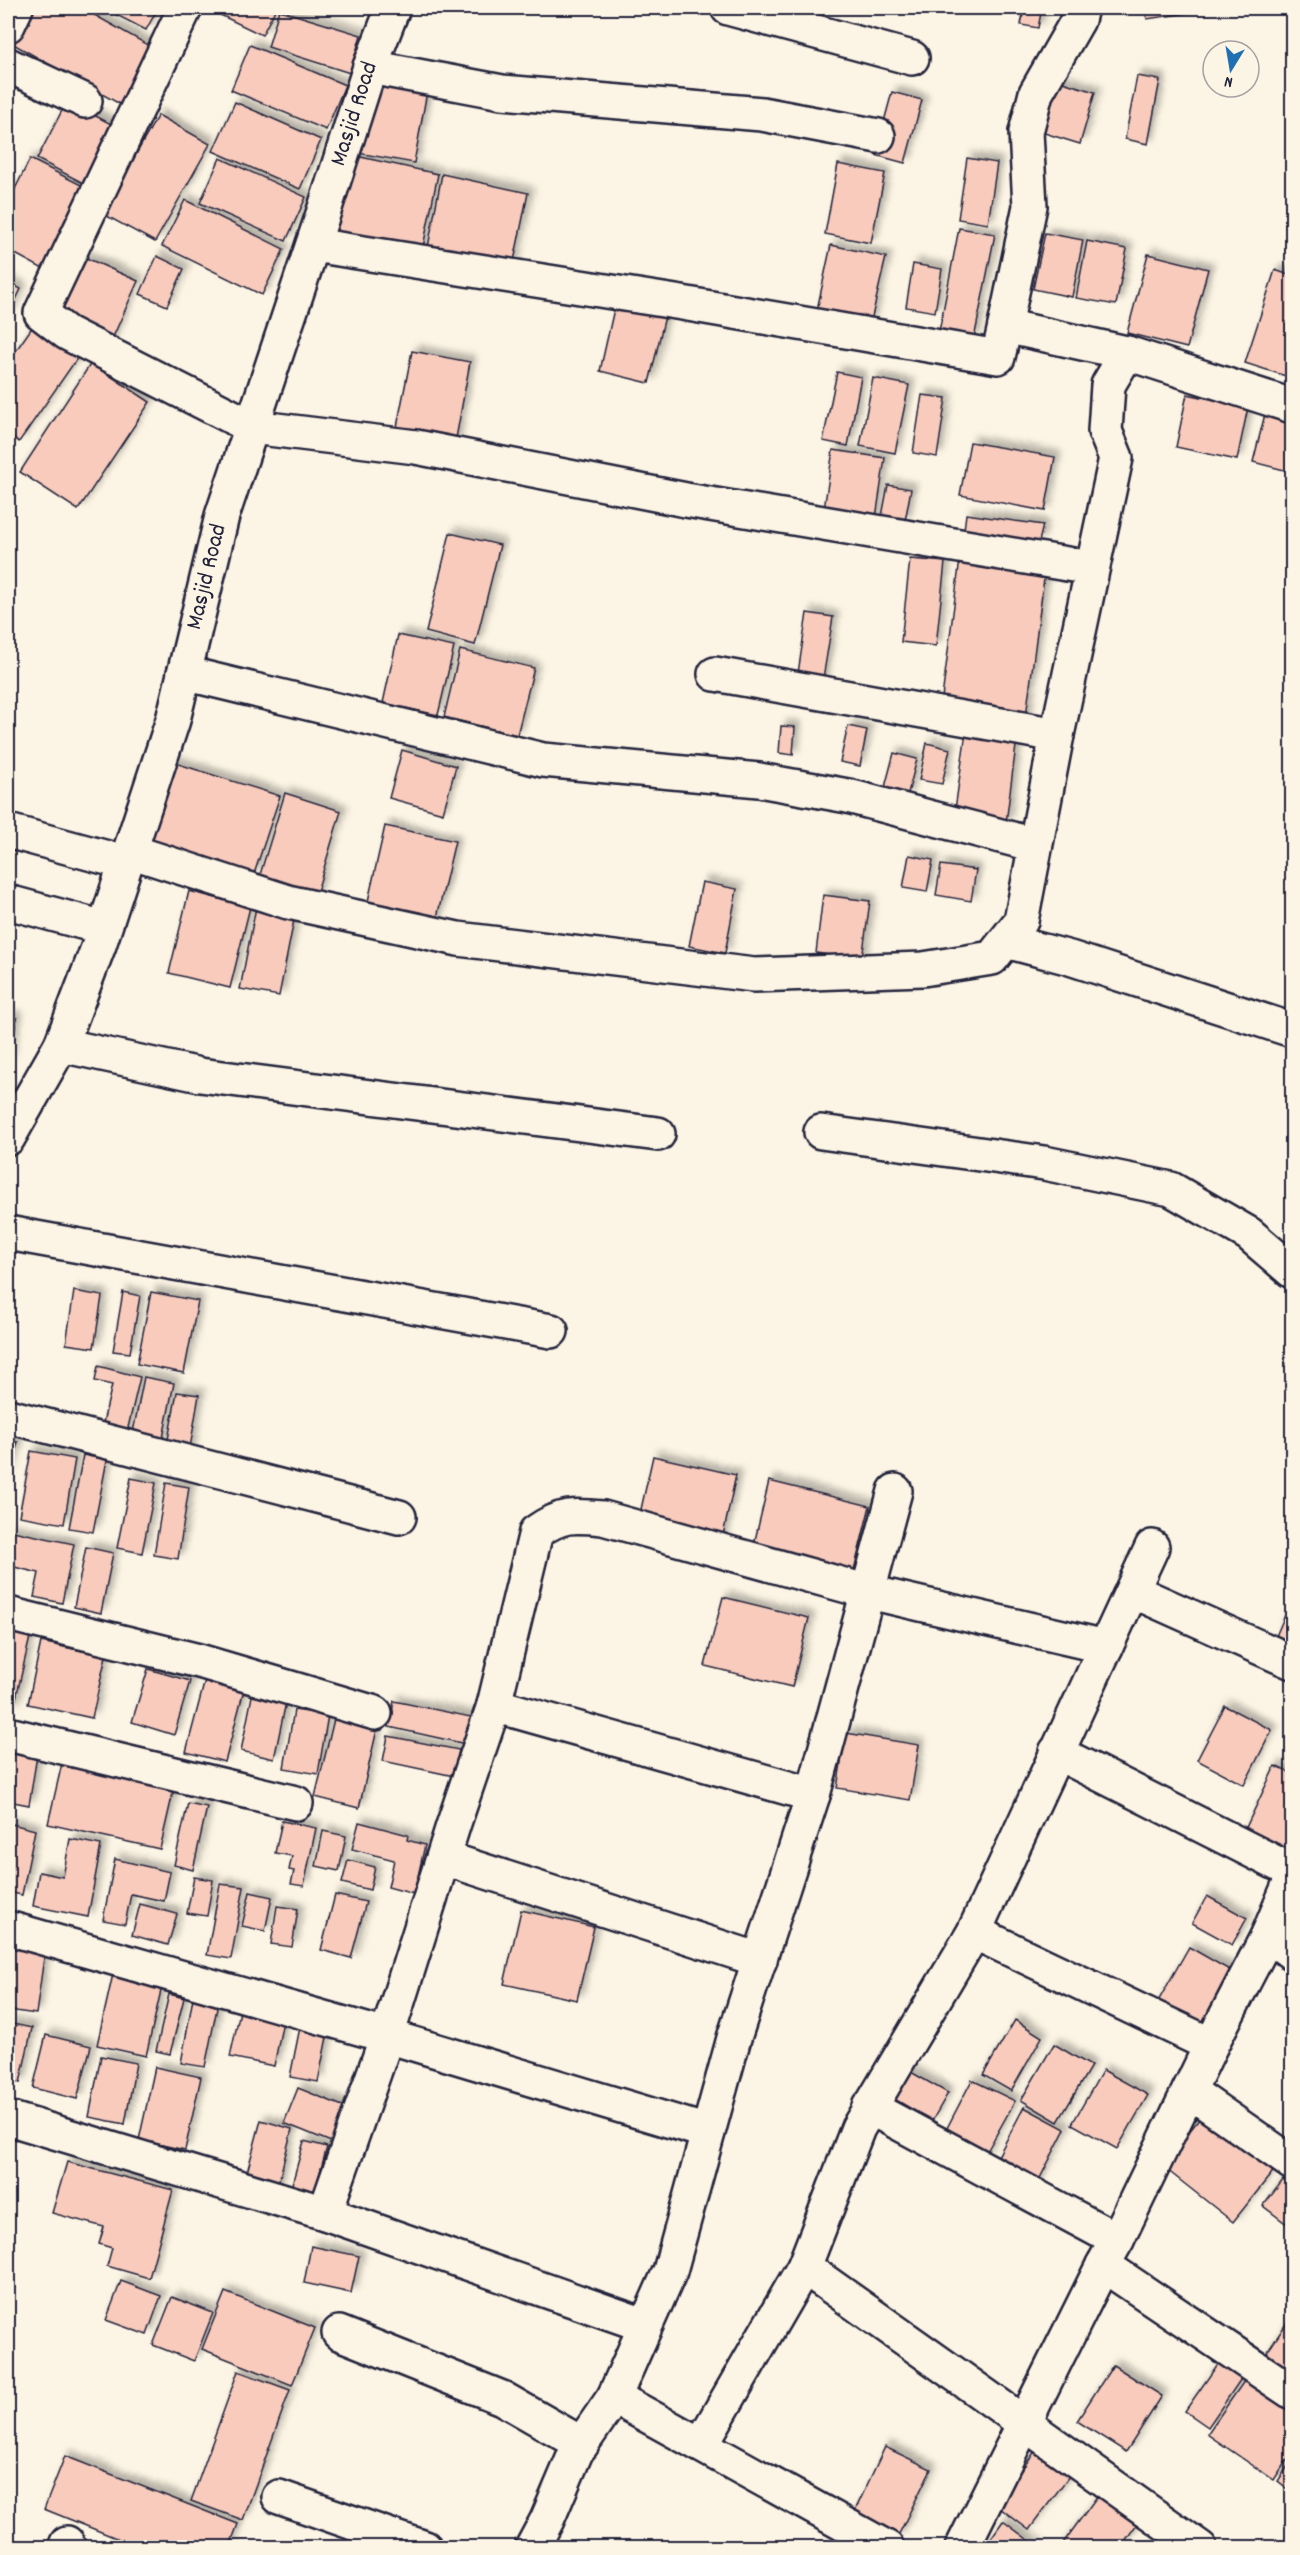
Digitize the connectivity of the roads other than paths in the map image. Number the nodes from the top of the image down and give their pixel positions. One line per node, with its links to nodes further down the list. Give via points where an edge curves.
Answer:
1 (16, 8): 6 (street)
2 (185, 8): 16 (street, via 41,313 67,333)
3 (393, 8): 9 (street, Masjid Road)
4 (728, 8): 7 (street)
5 (1080, 8): 13 (street, via 1078,20 1036,93 1026,132 1030,206)
6 (8, 25)
7 (912, 58)
8 (8, 65): 10 (street)
9 (370, 67): 11 (street, via 502,92 762,114); 12 (street, Masjid Road)
10 (84, 101)
11 (878, 136)
12 (313, 245): 13 (street, via 998,357); 16 (street, Masjid Road)
13 (1005, 326): 14 (street)
14 (1127, 353): 15 (street); 17 (street, via 1108,385 1104,431 1116,458)
15 (1293, 406)
16 (252, 427): 17 (street, via 416,447 686,500); 18 (street, Masjid Road, via 222,516)
17 (1091, 568): 20 (street)
18 (184, 673): 22 (street, via 543,760 759,780 848,796); 23 (street, Masjid Road, via 173,720)
19 (715, 674): 20 (street)
20 (1057, 735): 22 (street)
21 (8, 831): 23 (street)
22 (1035, 845): 26 (street, via 1021,921)
23 (128, 857): 25 (street, Masjid Road); 26 (street, via 288,902 458,939 754,975 923,969 992,958)
24 (8, 902): 25 (street)
25 (104, 928): 28 (street, Masjid Road)
26 (1006, 940): 27 (street)
27 (1293, 1030)
28 (60, 1045): 29 (street, Masjid Road); 31 (street, via 200,1075)
29 (19, 1095): 32 (street, Masjid Road)
30 (821, 1132): 34 (street, via 1044,1163 1171,1189 1249,1234)
31 (658, 1134)
32 (8, 1138)
33 (8, 1233): 35 (street)
34 (1293, 1271)
35 (551, 1331)
36 (8, 1416): 38 (street)
37 (895, 1491): 41 (street)
38 (399, 1517)
39 (1152, 1547): 40 (street)
40 (1132, 1591): 43 (street); 44 (street)
41 (869, 1592): 43 (street); 45 (street, via 603,1518 578,1515 553,1520 536,1532); 49 (street)
42 (8, 1614): 46 (street, via 199,1661)
43 (1106, 1647): 48 (street)
44 (1293, 1662)
45 (494, 1705): 49 (street); 51 (street)
46 (375, 1713)
47 (8, 1734): 50 (street)
48 (1056, 1752): 52 (street); 55 (street)
49 (813, 1795): 57 (street)
50 (296, 1803)
51 (444, 1858): 57 (street); 58 (street)
52 (1293, 1871)
53 (1293, 1878): 56 (street)
54 (8, 1929): 58 (street)
55 (974, 1932): 59 (street); 61 (street)
56 (1280, 1944): 59 (street)
57 (760, 1960): 63 (street)
58 (387, 2036): 63 (street); 65 (street)
59 (1211, 2044): 60 (street)
60 (1189, 2091): 64 (street); 66 (street)
61 (869, 2107): 66 (street); 67 (street)
62 (8, 2118): 65 (street)
63 (708, 2132): 68 (street, via 670,2271)
64 (1293, 2163)
65 (325, 2213): 68 (street)
66 (1110, 2253): 70 (street); 72 (street)
67 (804, 2267): 72 (street); 74 (street)
68 (645, 2325): 71 (street)
69 (339, 2333): 73 (street, via 502,2398)
70 (1293, 2392)
71 (614, 2397): 73 (street); 74 (street)
72 (1025, 2424): 79 (street); 80 (street)
73 (582, 2444): 77 (street)
74 (701, 2445): 78 (street)
75 (279, 2497): 76 (street)
76 (425, 2547)
77 (532, 2547)
78 (887, 2547)
79 (962, 2547)
80 (1200, 2547)

